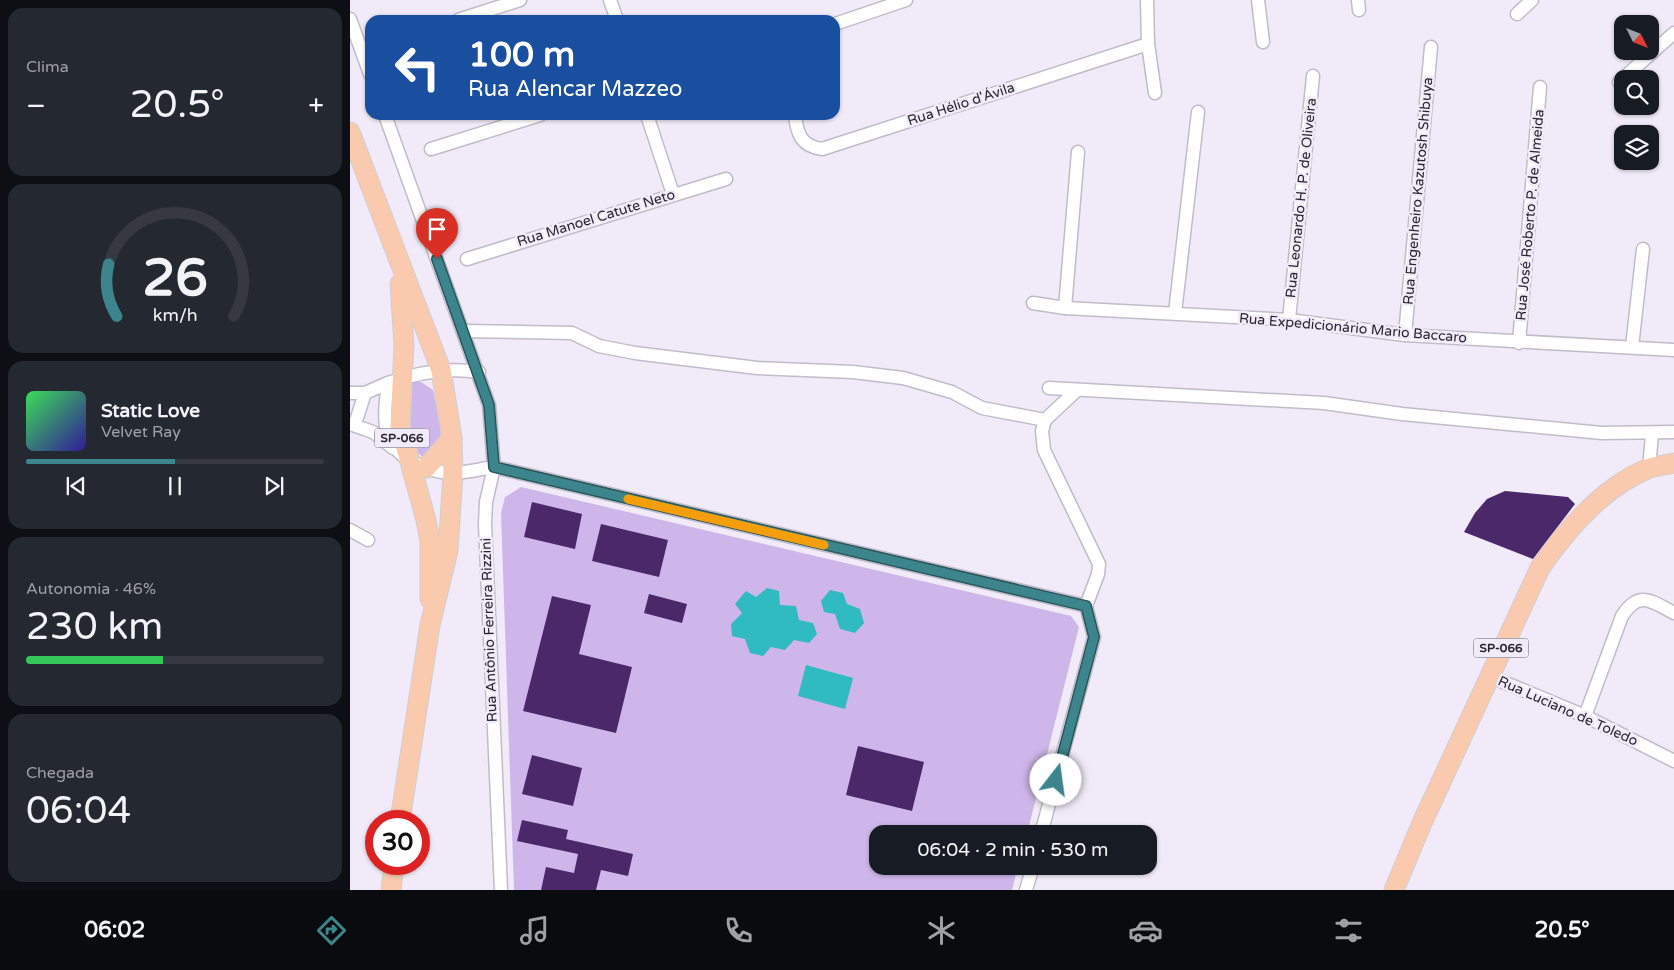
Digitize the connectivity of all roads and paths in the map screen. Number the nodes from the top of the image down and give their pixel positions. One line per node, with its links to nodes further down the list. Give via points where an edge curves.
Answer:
1 (520, 0): 8 (street)
2 (610, 0): 9 (street)
3 (906, 0): 11 (street)
4 (1147, 0): 14 (street)
5 (1258, 0): 13 (street)
6 (1532, 0): 7 (street)
7 (1517, 14)
8 (474, 15)
9 (615, 15)
10 (350, 19): 16 (street)
11 (840, 22)
12 (1674, 33): 17 (street)
13 (1262, 42)
14 (1148, 44): 20 (street); 25 (street, Rua Hélio d'Ávila, via 822,149 803,142 797,133)
15 (1431, 47): 39 (street, Rua Engenheiro Kazutosh Shibuya)
16 (365, 60)
17 (1632, 70)
18 (1313, 76): 37 (street, Rua Leonardo H. P. de Oliveira)
19 (1540, 87): 40 (street, Rua José Roberto P. de Almeida)
20 (1155, 93)
21 (1198, 112): 36 (street)
22 (387, 120): 38 (street, Rua Antônio Ferreira Rizzini)
23 (524, 120): 27 (street)
24 (649, 120): 30 (street)
25 (796, 120)
26 (350, 132): 31 (main road, SP-066)
27 (431, 149)
28 (1078, 152): 35 (street)
29 (726, 179): 30 (street, Rua Manoel Catute Neto)
30 (673, 194): 33 (street, Rua Manoel Catute Neto)
31 (393, 247): 43 (main road, SP-066); 45 (main road, SP-066, via 403,312)
32 (1643, 248): 41 (street)
33 (467, 259)
34 (1033, 303): 35 (street, Rua Expedicionário Mario Baccaro)
35 (1065, 308): 36 (street, Rua Expedicionário Mario Baccaro)
36 (1175, 313): 37 (street, Rua Expedicionário Mario Baccaro)
37 (1289, 320): 39 (street, Rua Expedicionário Mario Baccaro)
38 (463, 331): 44 (street, Rua Antônio Ferreira Rizzini); 50 (street, via 572,333 599,346 635,353 757,368 853,372 903,378 952,392 982,408)
39 (1405, 335): 40 (street, Rua Expedicionário Mario Baccaro)
40 (1519, 342): 41 (street, Rua Expedicionário Mario Baccaro)
41 (1632, 347): 42 (street, Rua Expedicionário Mario Baccaro)
42 (1674, 350)
43 (441, 370): 44 (street); 45 (street); 54 (main road, SP-066)
44 (479, 372): 57 (street, Rua Antônio Ferreira Rizzini, via 489,405)
45 (395, 380): 49 (street); 55 (main road, SP-066)
46 (1049, 388): 47 (street)
47 (1077, 390): 50 (street); 53 (street, via 1324,403 1504,424)
48 (350, 393): 49 (street)
49 (365, 393): 51 (street)
50 (1045, 420): 63 (street, via 1042,431 1044,450 1099,564)
51 (352, 424): 55 (street, via 373,432)
52 (1674, 432): 53 (street)
53 (1652, 434): 59 (street)
54 (452, 438): 58 (main road); 60 (main road, SP-066)
55 (401, 455): 58 (street); 65 (main road, SP-066, via 426,520 430,541)
56 (1674, 463): 59 (main road, SP-066)
57 (494, 467): 60 (street); 63 (street); 74 (street, Rua Antônio Ferreira Rizzini, via 485,524)
58 (426, 468): 60 (street)
59 (1649, 468): 66 (main road, SP-066, via 1601,499 1558,542 1528,590)
60 (453, 474): 65 (main road, SP-066, via 448,551)
61 (350, 530): 62 (street)
62 (368, 540)
63 (1086, 606): 70 (street, via 1094,637)
64 (1674, 613): 67 (street, via 1645,599 1636,600 1622,616)
65 (430, 625): 69 (main road, SP-066)
66 (1489, 676): 67 (street, Rua Luciano de Toledo); 76 (main road, SP-066)
67 (1585, 716): 68 (street, Rua Luciano de Toledo)
68 (1674, 761)
69 (402, 810)
70 (1043, 825)
71 (393, 875): 73 (main road)
72 (1030, 875): 75 (street)
73 (391, 890)
74 (501, 890)
75 (1026, 890)
76 (1394, 890)

